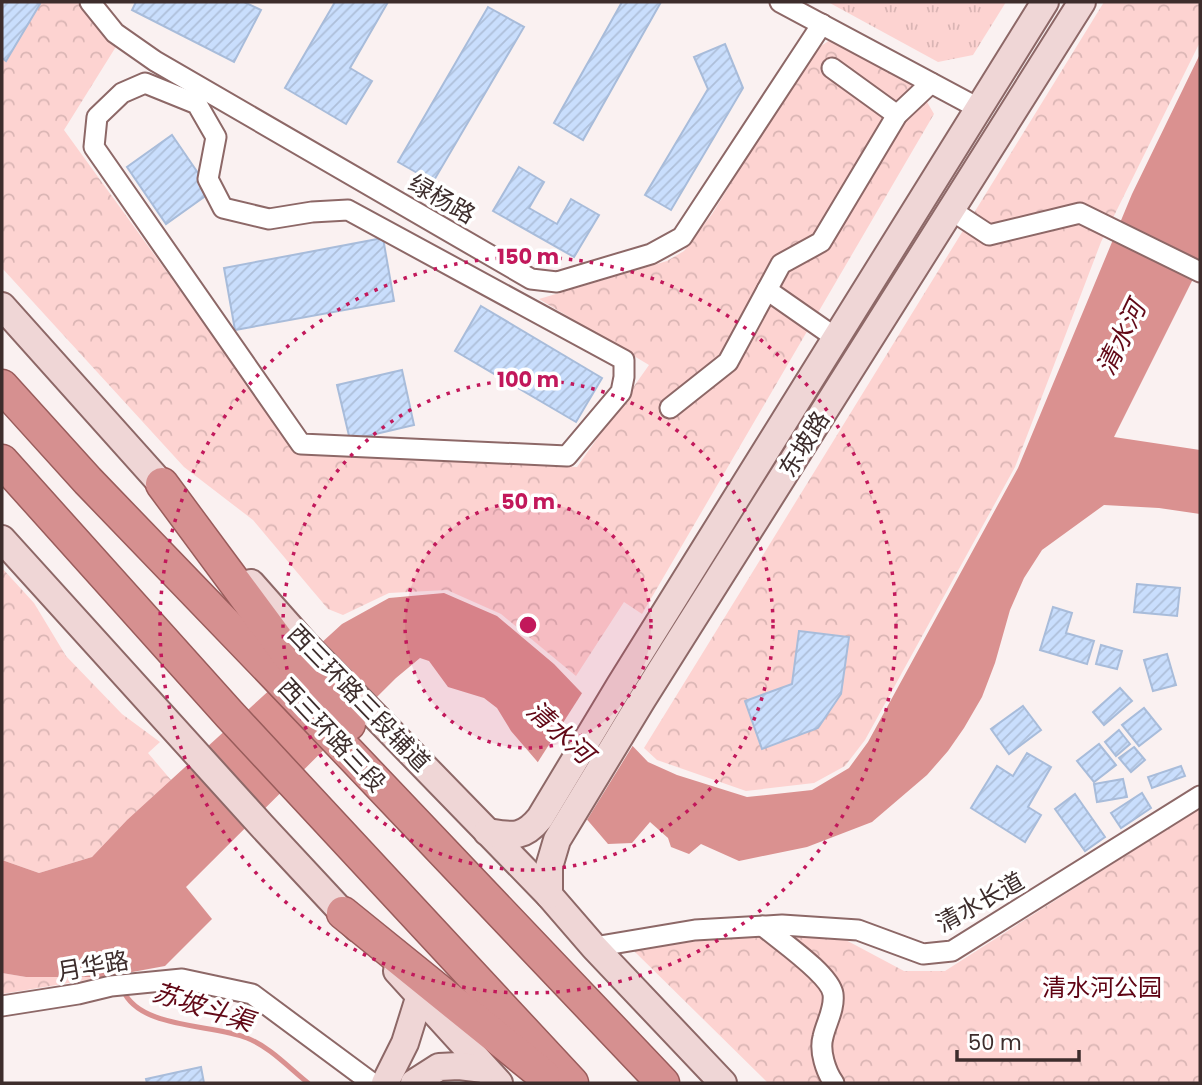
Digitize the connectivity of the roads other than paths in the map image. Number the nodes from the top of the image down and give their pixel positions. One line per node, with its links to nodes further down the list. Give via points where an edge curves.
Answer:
1 (90, 2): 6 (street, 绿杨路, via 115,33)
2 (780, 2): 5 (street)
3 (1045, 2): 10 (main road, 东坡路)
4 (1082, 2): 12 (main road, 东坡路)
5 (822, 24): 6 (street, 绿杨路, via 682,237 651,254 557,282 531,279); 9 (street)
6 (155, 61): 8 (street)
7 (832, 68): 11 (street)
8 (145, 83): 8 (street, via 197,104 216,137 208,179 223,208 269,219 348,209 624,360 621,391 567,457 301,444 94,148 97,117 122,93)
9 (931, 83): 10 (street); 11 (street)
10 (978, 108): 16 (main road, 东坡路)
11 (897, 115): 14 (street, via 821,242 781,264)
12 (951, 211): 13 (street, via 989,235 1080,213); 26 (main road, 东坡路)
13 (1200, 272)
14 (767, 290): 16 (street); 18 (street, via 728,362)
15 (2, 306): 20 (main road)
16 (836, 338): 25 (main road, 东坡路)
17 (2, 386): 22 (highway, 西三环路三段, via 88,481)
18 (670, 408)
19 (2, 461): 39 (highway, via 230,715)
20 (162, 484): 22 (highway)
21 (2, 539): 29 (main road)
22 (290, 658): 23 (highway, 西三环路三段); 23 (main road, 西三环路三段辅道)
23 (357, 730): 27 (main road, 西三环路三段辅道); 40 (highway, 西三环路三段, via 436,844)
24 (1200, 796): 30 (street, 清水长道, via 951,951 923,954 858,930)
25 (540, 818): 26 (main road); 27 (main road, 东坡路, via 522,834)
26 (566, 826): 28 (main road, 东坡路, via 549,867)
27 (487, 832): 28 (main road, 西三环路三段辅道)
28 (549, 894): 31 (main road, 西三环路三段辅道)
29 (343, 913): 32 (main road); 38 (highway)
30 (763, 926): 31 (street, 清水长道, via 695,930); 42 (street, via 821,973 833,993 822,1040 826,1072)
31 (594, 947): 41 (main road, 西三环路三段辅道)
32 (419, 995): 34 (main road); 36 (main road, via 405,1043)
33 (2, 1006): 35 (street, 月华路, via 111,986 183,979 252,994)
34 (491, 1076): 37 (main road, via 459,1066 439,1067)
35 (372, 1083)
36 (385, 1083)
37 (414, 1083)
38 (553, 1083)
39 (572, 1083)
40 (663, 1083)
41 (723, 1083)
42 (834, 1083)

